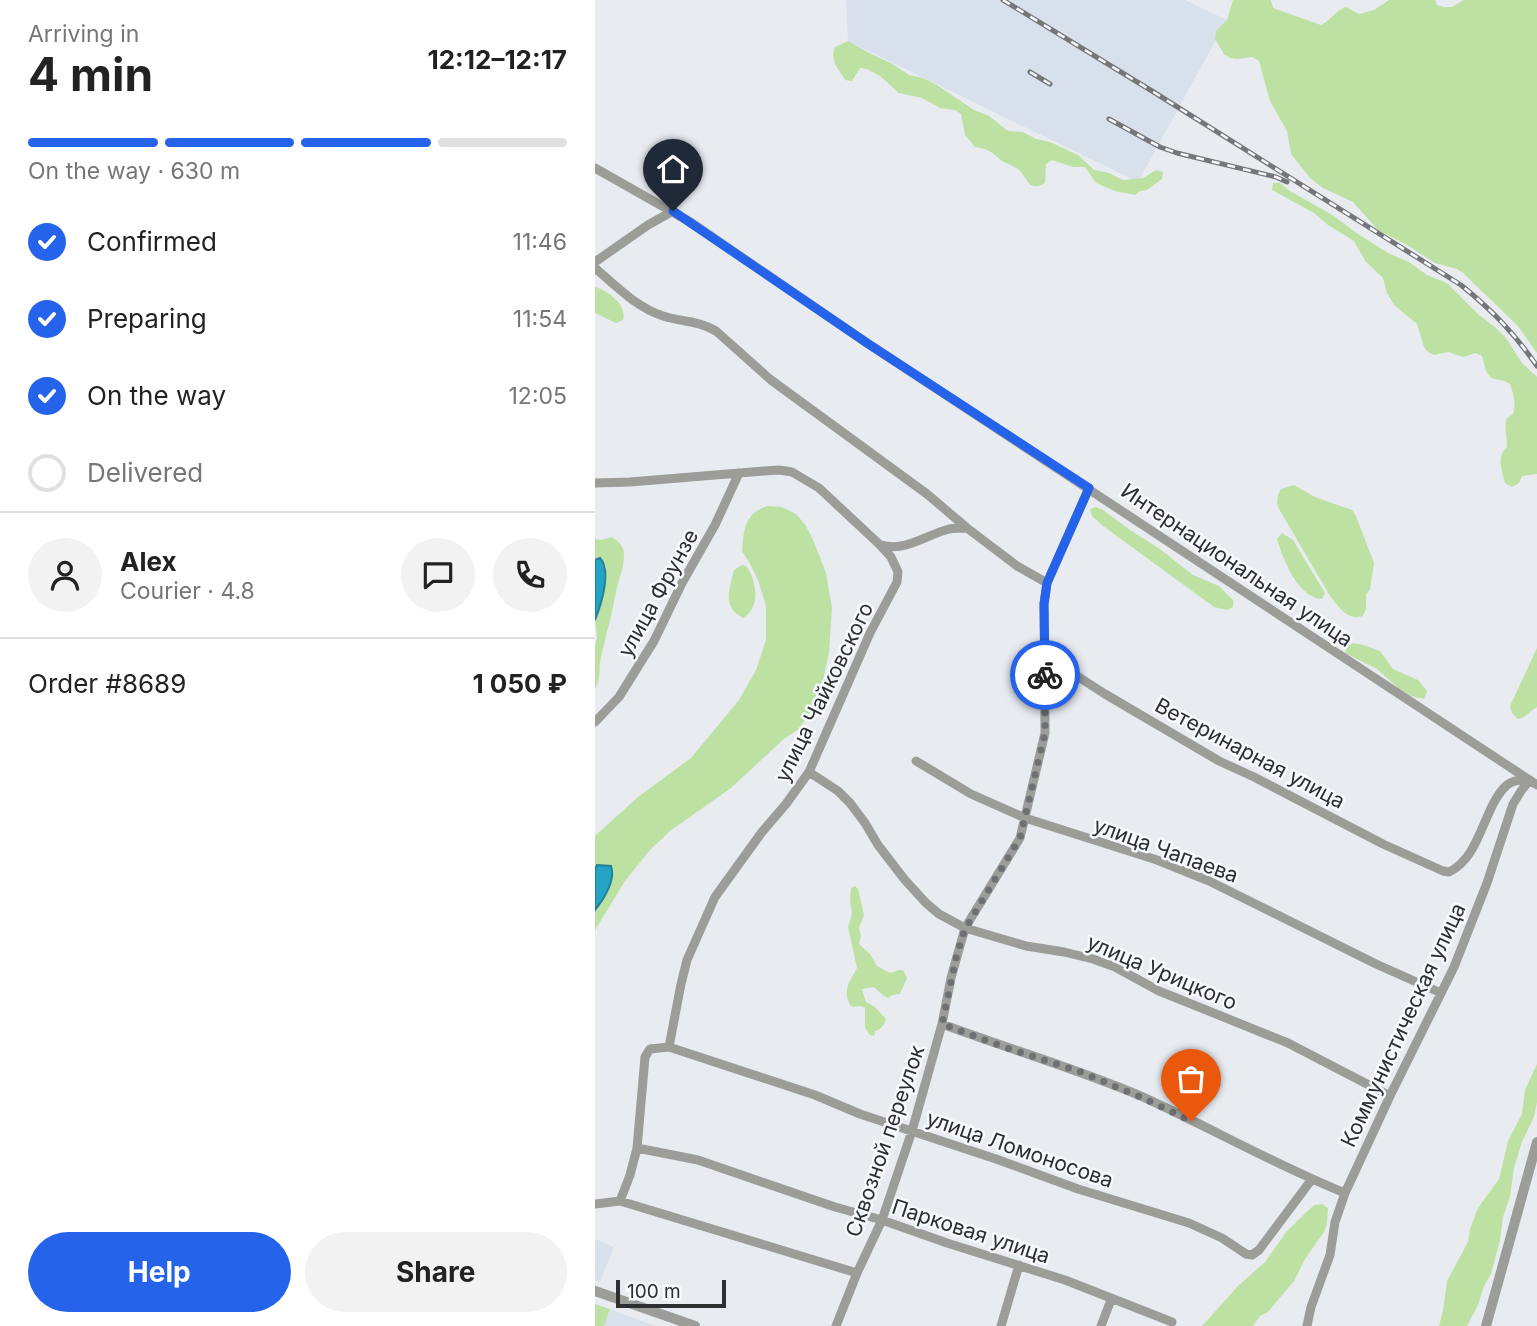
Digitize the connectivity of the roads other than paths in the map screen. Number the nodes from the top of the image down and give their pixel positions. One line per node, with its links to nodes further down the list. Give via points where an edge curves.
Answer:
1 (595, 168): 2 (street, Интернациональная улица)
2 (673, 211): 3 (street); 7 (street, Интернациональная улица)
3 (595, 262)
4 (595, 268): 8 (street, via 652,312 716,331 771,380)
5 (739, 473): 6 (street); 9 (street, via 792,472 819,488); 12 (street, улица Фрунзе, via 654,641 619,696)
6 (595, 483)
7 (1089, 488): 10 (street, Сквозной переулок); 15 (street, Интернациональная улица)
8 (967, 528): 9 (street, via 906,545); 10 (street)
9 (879, 544): 14 (street, улица Чайковского, via 891,557 897,582)
10 (1047, 583): 11 (street, Сквозной переулок)
11 (1046, 656): 15 (street, Ветеринарная улица, via 1219,761 1443,871 1464,861 1507,786 1519,780); 16 (street, Сквозной переулок, via 1045,733)
12 (595, 722)
13 (916, 761): 16 (street, улица Чапаева, via 963,790)
14 (809, 772): 17 (street, улица Урицкого, via 850,803 926,903); 20 (street, улица Чайковского, via 715,897 687,960)
15 (1534, 782): 18 (street, Коммунистическая улица, via 1513,804 1466,939)
16 (1025, 818): 17 (street, Сквозной переулок, via 1020,838); 18 (street, улица Чапаева, via 1209,881)
17 (965, 929): 19 (street, Сквозной переулок); 21 (street, улица Урицкого, via 1115,967 1159,991 1288,1043)
18 (1441, 993): 21 (street, Коммунистическая улица)
19 (942, 1024): 22 (street, Сквозной переулок); 25 (street, via 1081,1072)
20 (669, 1047): 22 (street, улица Ломоносова); 24 (street, via 650,1049 645,1057)
21 (1390, 1096): 26 (street, Коммунистическая улица)
22 (912, 1131): 25 (street, улица Ломоносова, via 1189,1223 1252,1255); 29 (street, Сквозной переулок)
23 (1537, 1142): 40 (street)
24 (637, 1148): 27 (street); 29 (street, Парковая улица, via 698,1160)
25 (1312, 1179): 26 (street)
26 (1345, 1193): 39 (street, Коммунистическая улица)
27 (620, 1202): 28 (street); 31 (street)
28 (595, 1204)
29 (882, 1220): 30 (street, Парковая улица); 31 (street, Сквозной переулок)
30 (1019, 1265): 33 (street, Парковая улица); 37 (street)
31 (857, 1273): 36 (street, Сквозной переулок)
32 (595, 1292): 35 (street)
33 (1111, 1300): 34 (street, Парковая улица); 38 (street)
34 (1172, 1322)
35 (695, 1326)
36 (836, 1326)
37 (1001, 1326)
38 (1101, 1326)
39 (1307, 1326)
40 (1486, 1326)

